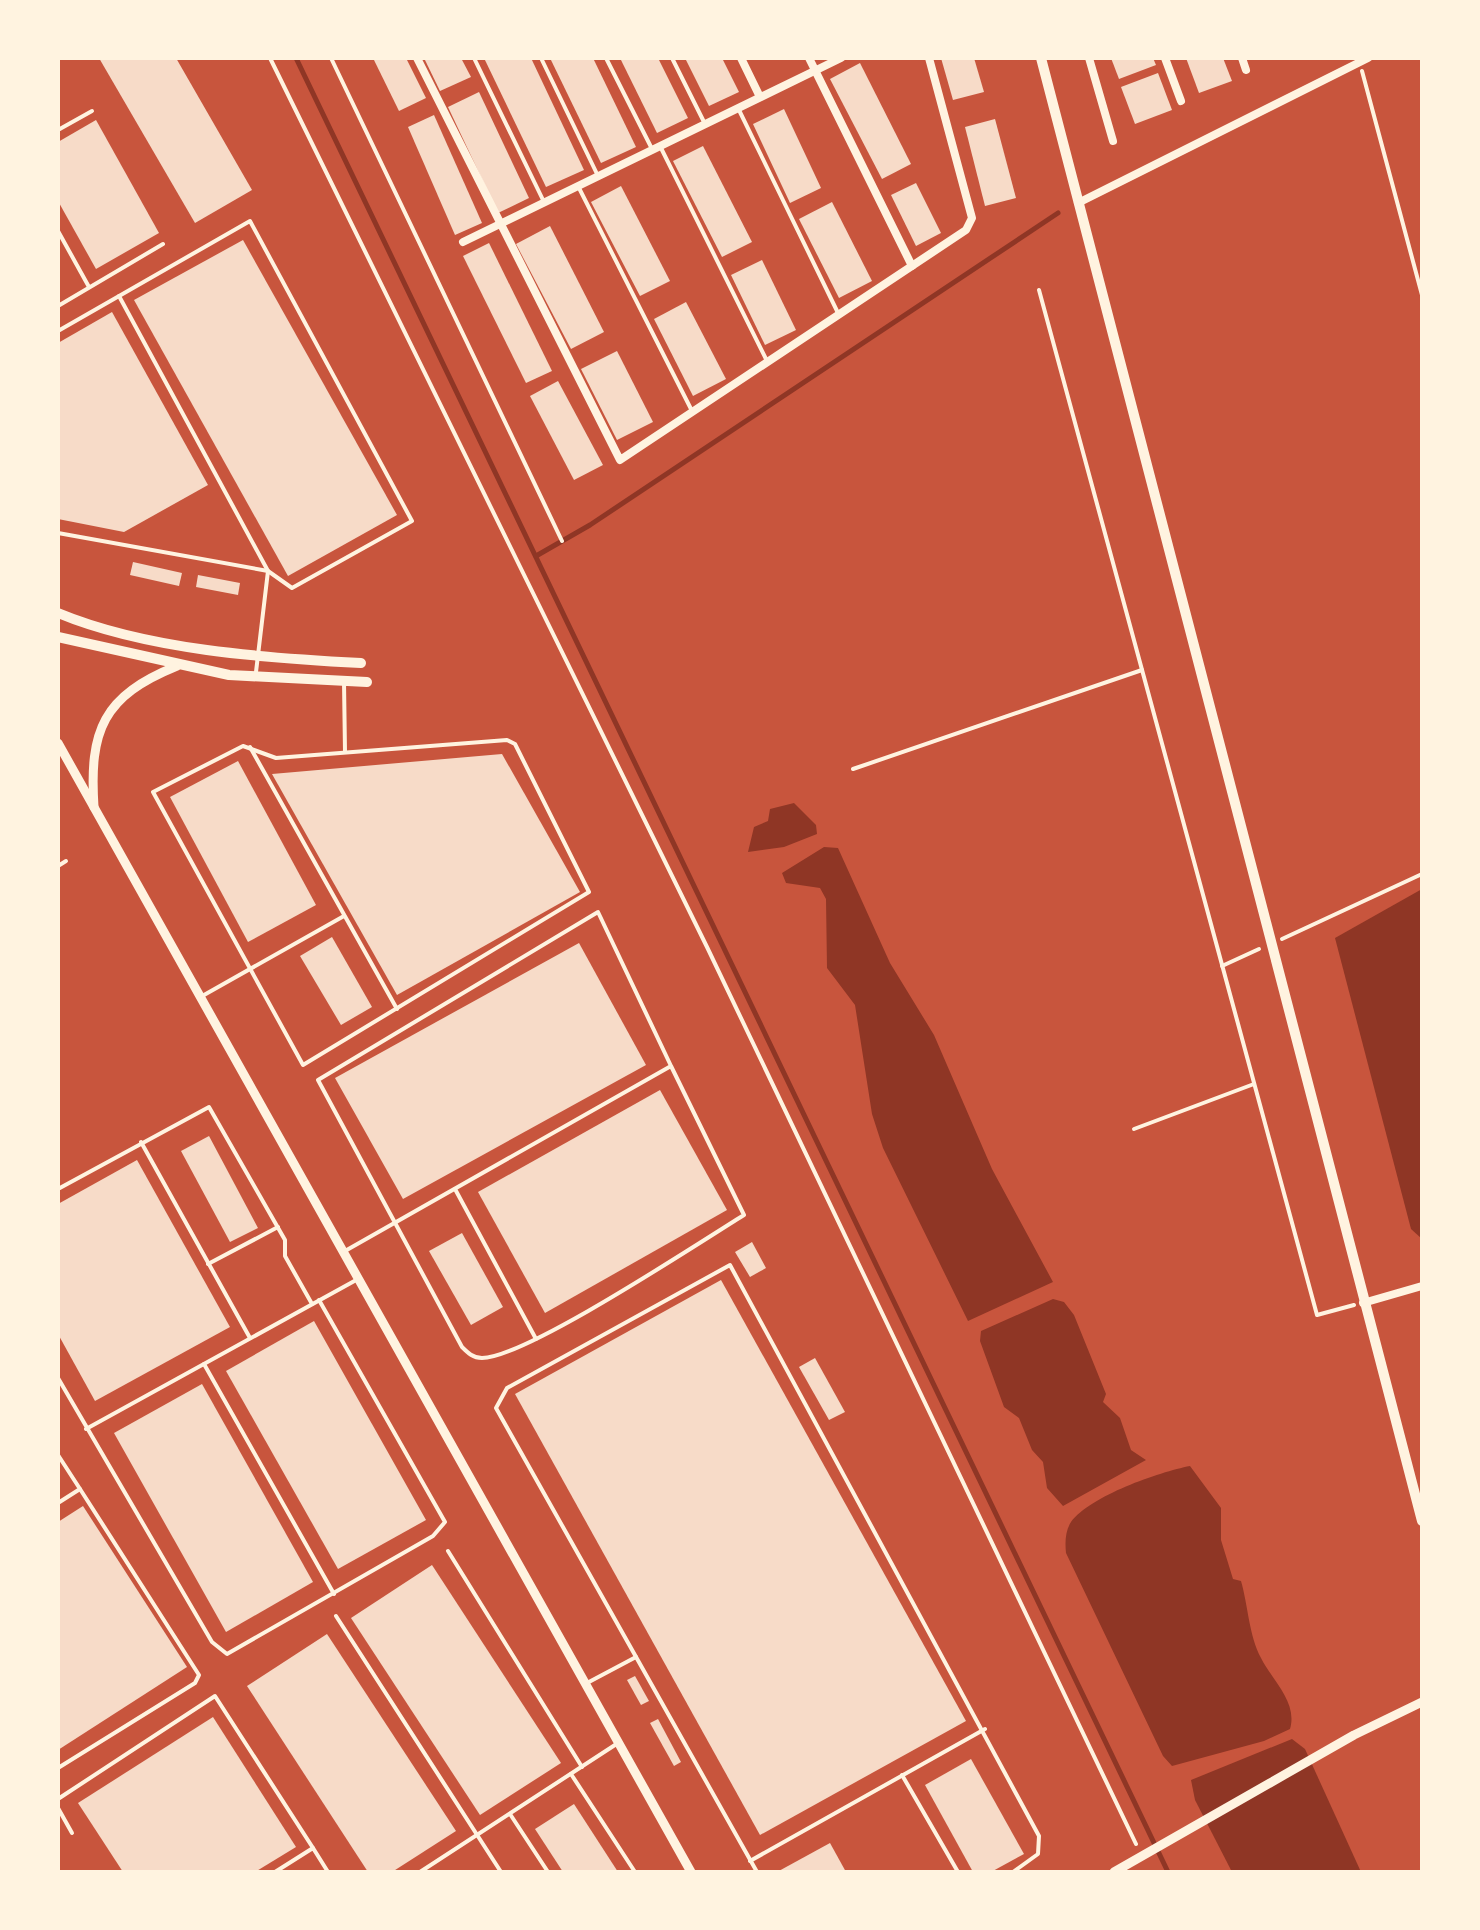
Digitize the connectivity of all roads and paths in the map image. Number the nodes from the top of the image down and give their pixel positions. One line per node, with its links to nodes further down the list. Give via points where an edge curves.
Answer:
1 (270, 58): 113 (path, via 708,947)
2 (331, 58): 46 (path)
3 (418, 58): 31 (street)
4 (474, 58): 29 (lane)
5 (541, 58): 27 (lane)
6 (606, 58): 26 (lane)
7 (672, 58): 23 (lane)
8 (740, 58): 19 (street)
9 (809, 58): 17 (street)
10 (841, 58): 17 (street)
11 (928, 58): 35 (street, via 972,218 966,230)
12 (1041, 58): 30 (main road)
13 (1089, 58): 25 (street)
14 (1166, 58): 20 (street)
15 (1242, 58): 18 (street)
16 (1364, 60): 30 (street); 39 (path)
17 (815, 70): 19 (street); 35 (street)
18 (1246, 70)
19 (760, 97): 21 (street)
20 (1181, 101)
21 (738, 108): 23 (street); 41 (lane)
22 (92, 111): 24 (lane)
23 (706, 124): 26 (street)
24 (58, 130)
25 (1114, 141)
26 (656, 148): 27 (street); 43 (lane)
27 (598, 176): 28 (street)
28 (578, 186): 29 (street); 44 (lane)
29 (544, 202): 31 (street)
30 (1078, 203): 66 (main road)
31 (500, 224): 33 (street); 44 (street, via 620,460)
32 (58, 231): 36 (lane)
33 (462, 242)
34 (163, 244): 36 (lane)
35 (912, 266): 41 (street)
36 (89, 287): 40 (lane)
37 (1039, 290): 53 (path)
38 (119, 296): 42 (lane); 47 (lane); 47 (lane, via 250,221 412,521 292,588)
39 (1422, 296)
40 (58, 306)
41 (839, 315): 43 (street)
42 (58, 331)
43 (768, 364): 44 (street)
44 (693, 414)
45 (58, 532): 47 (lane)
46 (562, 541)
47 (268, 572): 50 (lane)
48 (58, 613): 50 (main road, via 126,633)
49 (58, 637): 52 (main road)
50 (258, 656): 51 (main road); 54 (lane)
51 (361, 662)
52 (177, 666): 54 (main road); 61 (street, via 141,682 108,711 94,746)
53 (1142, 670): 60 (path); 67 (path)
54 (256, 677): 55 (main road)
55 (344, 681): 56 (main road); 59 (lane)
56 (367, 682)
57 (58, 743): 61 (street)
58 (250, 747): 59 (lane, via 276,758); 65 (lane); 68 (lane, via 229,750 153,792)
59 (345, 752): 70 (lane, via 507,740 588,884 584,899)
60 (853, 770)
61 (95, 810): 69 (street)
62 (66, 861): 63 (lane)
63 (58, 866)
64 (1422, 874): 66 (path)
65 (345, 915): 68 (lane); 70 (lane)
66 (1269, 944): 67 (path); 84 (main road)
67 (1222, 966): 72 (path)
68 (249, 969): 69 (lane); 70 (lane, via 303,1066)
69 (200, 997): 79 (street)
70 (398, 1009)
71 (671, 1066): 76 (lane); 77 (lane, via 598,912 318,1080); 87 (lane, via 744,1216)
72 (1254, 1084): 73 (path); 84 (path, via 1317,1315)
73 (1134, 1128)
74 (140, 1142): 75 (lane); 78 (lane, via 209,1107); 80 (lane)
75 (58, 1188)
76 (455, 1189): 77 (lane); 87 (lane)
77 (394, 1223): 79 (lane); 87 (lane, via 472,1356 494,1356)
78 (278, 1227): 80 (lane); 85 (lane, via 285,1256)
79 (343, 1252): 81 (street)
80 (208, 1264): 86 (lane)
81 (358, 1279): 83 (lane); 99 (street)
82 (1422, 1286): 84 (street)
83 (319, 1300): 85 (lane); 96 (lane, via 445,1522 434,1536)
84 (1363, 1303): 94 (main road)
85 (312, 1304): 86 (lane)
86 (250, 1338): 88 (lane)
87 (536, 1338)
88 (204, 1364): 90 (lane); 96 (lane)
89 (58, 1378): 90 (lane)
90 (85, 1430): 96 (lane, via 219,1651 240,1648)
91 (58, 1455): 92 (lane)
92 (80, 1489): 93 (lane); 104 (lane, via 200,1676)
93 (58, 1503)
94 (1422, 1521)
95 (448, 1551): 103 (lane)
96 (334, 1594)
97 (336, 1616): 111 (lane)
98 (636, 1657): 99 (lane); 101 (lane, via 496,1408 498,1398 730,1265); 114 (lane)
99 (585, 1684): 102 (street)
100 (1422, 1702): 125 (street)
101 (985, 1728): 106 (lane); 124 (lane, via 1040,1836 1038,1854)
102 (618, 1743): 103 (lane); 121 (street)
103 (582, 1767): 105 (lane)
104 (58, 1768)
105 (572, 1774): 109 (lane); 120 (lane)
106 (902, 1775): 114 (lane); 123 (lane)
107 (58, 1799): 112 (lane, via 215,1696)
108 (58, 1808): 110 (lane)
109 (510, 1814): 111 (lane); 119 (lane)
110 (72, 1833)
111 (477, 1835): 117 (lane); 118 (lane)
112 (312, 1848): 115 (lane); 116 (lane)
113 (1142, 1855)
114 (750, 1861): 122 (lane)
115 (276, 1872)
116 (328, 1872)
117 (420, 1872)
118 (501, 1872)
119 (548, 1872)
120 (635, 1872)
121 (691, 1872)
122 (756, 1872)
123 (958, 1872)
124 (1014, 1872)
125 (1114, 1872)

